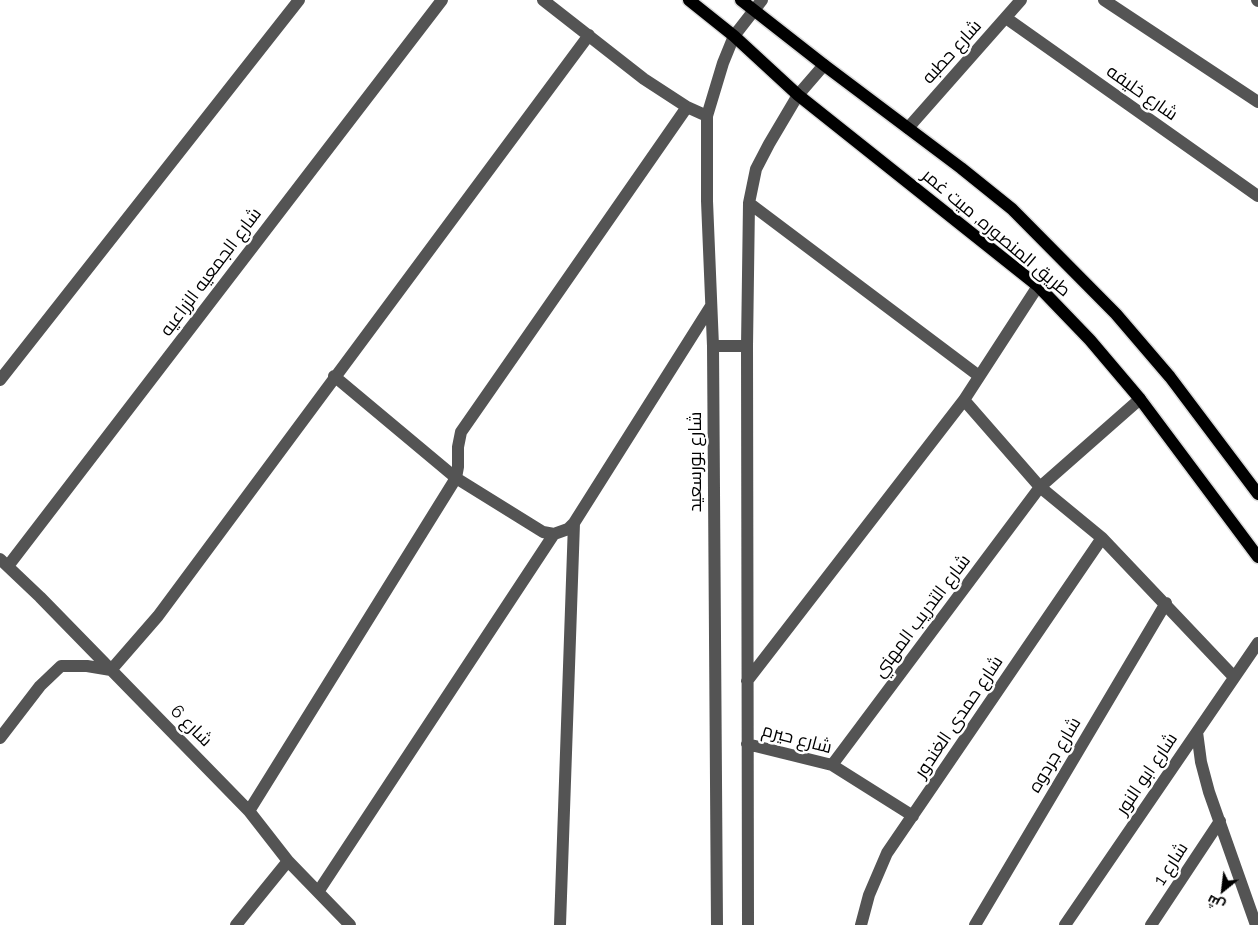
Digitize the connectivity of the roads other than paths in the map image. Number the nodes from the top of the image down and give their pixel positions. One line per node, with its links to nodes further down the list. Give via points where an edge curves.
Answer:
1 (299, 0): 26 (street)
2 (442, 0): 36 (street, شارع الجمعيه الزراعيه)
3 (543, 0): 10 (street)
4 (689, 0): 11 (main road, طريق المنصوره, ميت غمر)
5 (741, 0): 8 (main road, طريق المنصوره, ميت غمر)
6 (1021, 0): 9 (street, شارع حطبه)
7 (1104, 0): 14 (street)
8 (758, 5): 11 (street, شارع بورسعيد); 12 (main road, طريق المنصوره, ميت غمر)
9 (1006, 18): 17 (street, شارع حطبه); 18 (street, شارع خليفه)
10 (589, 35): 15 (street, via 644,79); 24 (street)
11 (734, 36): 13 (main road, طريق المنصوره, ميت غمر); 16 (street, شارع بورسعيد, via 722,63)
12 (824, 65): 13 (street); 17 (main road, طريق المنصوره, ميت غمر)
13 (798, 94): 19 (street, via 756,170); 20 (main road, طريق المنصوره, ميت غمر)
14 (1258, 102)
15 (687, 107): 16 (street); 29 (street, via 461,432)
16 (707, 116): 21 (street, شارع بورسعيد)
17 (908, 128): 31 (main road, طريق المنصوره, ميت غمر, via 1012,209 1116,314 1170,377)
18 (1258, 196)
19 (749, 203): 23 (street); 25 (street)
20 (1038, 286): 25 (street); 27 (main road, طريق المنصوره, ميت غمر)
21 (712, 306): 22 (street, شارع بورسعيد); 32 (street)
22 (713, 346): 23 (street); 55 (street, شارع بورسعيد)
23 (747, 346): 41 (street)
24 (334, 376): 29 (street); 39 (street, via 158,616)
25 (979, 376): 28 (street)
26 (0, 380)
27 (1140, 399): 30 (street, شارع التدريب المهني); 35 (main road, طريق المنصوره, ميت غمر)
28 (964, 400): 30 (street); 41 (street)
29 (456, 478): 33 (street, via 544,532); 46 (street)
30 (1040, 487): 34 (street); 45 (street, شارع التدريب المهني)
31 (1258, 494)
32 (574, 523): 33 (street); 54 (street)
33 (554, 534): 50 (street)
34 (1102, 538): 37 (street); 47 (street, شارع حمدى الغندور)
35 (1258, 557)
36 (4, 562): 39 (street, شارع 6)
37 (1166, 603): 40 (street); 58 (street, شارع جردوه)
38 (1258, 643): 40 (street, شارع ابو النور)
39 (111, 670): 43 (street, via 61,666 40,686); 46 (street, شارع 6)
40 (1234, 677): 42 (street, شارع ابو النور)
41 (747, 682): 44 (street)
42 (1197, 732): 48 (street, via 1208,792); 59 (street, شارع ابو النور)
43 (0, 738)
44 (747, 744): 45 (street, شارع حيرم); 56 (street)
45 (832, 765): 47 (street, شارع حيرم)
46 (249, 811): 49 (street, شارع 6)
47 (913, 816): 57 (street, شارع حمدى الغندور, via 887,853 869,895)
48 (1220, 821): 51 (street); 60 (street, شارع 1)
49 (288, 861): 50 (street, شارع 6); 52 (street)
50 (318, 892): 53 (street, شارع 6)
51 (1254, 924)
52 (236, 925)
53 (350, 925)
54 (560, 925)
55 (716, 925)
56 (748, 925)
57 (861, 925)
58 (975, 925)
59 (1065, 925)
60 (1151, 925)

